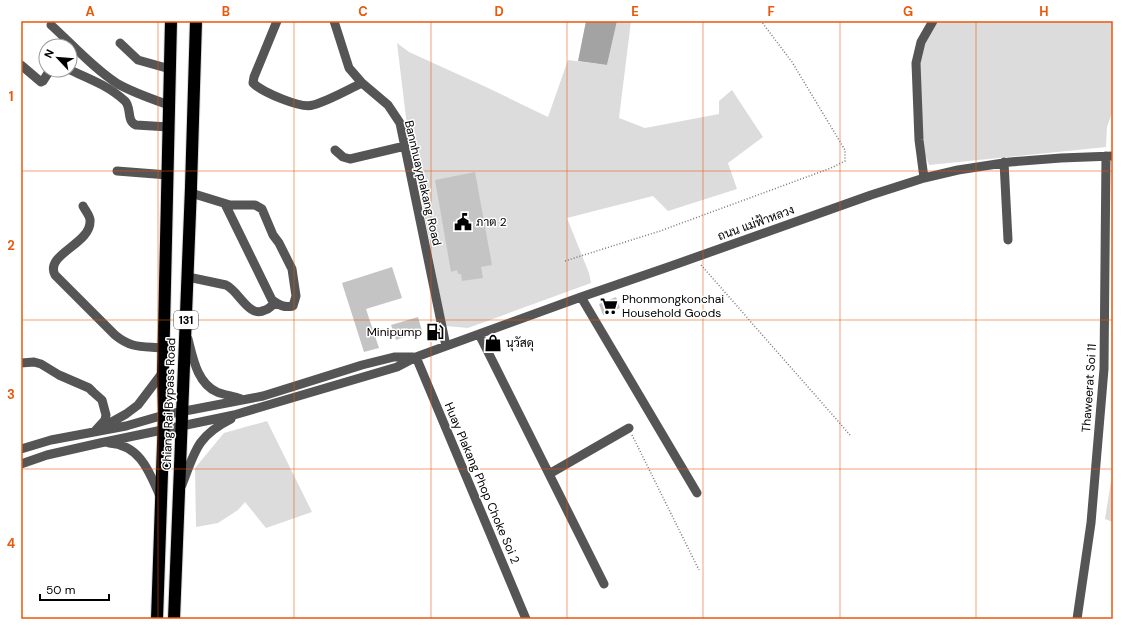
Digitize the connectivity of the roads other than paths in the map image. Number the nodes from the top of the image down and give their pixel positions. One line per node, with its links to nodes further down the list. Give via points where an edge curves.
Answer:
1 (171, 21): 9 (highway, Chiang Rai Bypass Road / 131)
2 (196, 21): 22 (highway, Chiang Rai Bypass Road / 131)
3 (277, 21): 12 (street, via 254,77 253,83 258,87 288,102 312,106)
4 (334, 21): 12 (street, Bannhuayplakang Road, via 349,68)
5 (933, 21): 21 (street, via 921,42 916,62 919,140)
6 (51, 25): 13 (street, via 117,83 141,95)
7 (120, 43): 9 (street, via 138,60)
8 (21, 65): 11 (street, via 41,82)
9 (170, 70): 13 (highway, Chiang Rai Bypass Road / 131)
10 (78, 74): 14 (street, via 106,87 126,102 132,124)
11 (45, 78)
12 (362, 83): 15 (street, Bannhuayplakang Road, via 388,104 400,123)
13 (169, 104): 14 (highway, Chiang Rai Bypass Road / 131)
14 (169, 127): 20 (highway, Chiang Rai Bypass Road / 131)
15 (405, 146): 16 (street, via 350,159); 31 (street, Bannhuayplakang Road)
16 (335, 150)
17 (1109, 156): 18 (street, ถนน แม่ฟ้าหลวง); 55 (street, Thaweerat Soi 11, via 1104,369 1091,522)
18 (1004, 162): 21 (street, ถนน แม่ฟ้าหลวง); 25 (street)
19 (117, 171): 20 (street)
20 (168, 175): 32 (highway, Chiang Rai Bypass Road / 131)
21 (924, 178): 27 (street, ถนน แม่ฟ้าหลวง)
22 (191, 192): 23 (street); 26 (highway, Chiang Rai Bypass Road / 131)
23 (225, 204): 28 (street); 28 (street, via 255,205 265,213 273,235 292,269 296,296 292,306 287,308)
24 (83, 206): 32 (street, via 90,219 89,227 80,240 56,260 53,266 55,276 124,342)
25 (1008, 240)
26 (188, 277): 28 (street, via 230,286 252,310 264,311); 29 (highway, Chiang Rai Bypass Road / 131)
27 (581, 297): 30 (street, ถนน แม่ฟ้าหลวง); 49 (street)
28 (275, 302)
29 (185, 330): 36 (street, via 199,375 208,386 217,392); 37 (highway, Chiang Rai Bypass Road / 131)
30 (478, 334): 31 (street, ถนน แม่ฟ้าหลวง); 47 (street)
31 (446, 346): 33 (street, ถนน แม่ฟ้าหลวง)
32 (164, 348): 35 (highway, Chiang Rai Bypass Road / 131)
33 (416, 357): 36 (street, via 394,357 362,364 263,396); 38 (street, via 397,367); 54 (street, Huay Plakang Phop Choke Soi 2)
34 (21, 363): 43 (street, via 40,364 89,388 102,400 105,420)
35 (163, 372): 39 (highway, Chiang Rai Bypass Road / 131); 43 (street, via 138,405)
36 (244, 399): 37 (street)
37 (182, 411): 39 (street); 40 (highway, Chiang Rai Bypass Road / 131)
38 (244, 412): 40 (street); 48 (street, via 207,434 196,448)
39 (164, 415): 42 (highway, Chiang Rai Bypass Road / 131); 43 (street)
40 (182, 426): 42 (street); 48 (highway, Chiang Rai Bypass Road / 131)
41 (629, 428): 47 (street)
42 (163, 430): 44 (street); 50 (highway, Chiang Rai Bypass Road / 131)
43 (94, 432): 45 (street, via 51,440)
44 (100, 443): 46 (street, via 47,455); 50 (street, via 119,444 134,452 146,465)
45 (21, 450)
46 (21, 464)
47 (548, 474): 51 (street)
48 (180, 490): 53 (highway, Chiang Rai Bypass Road / 131)
49 (697, 493)
50 (162, 499): 52 (highway, Chiang Rai Bypass Road / 131)
51 (604, 584)
52 (157, 619)
53 (174, 619)
54 (526, 619)
55 (1077, 619)

